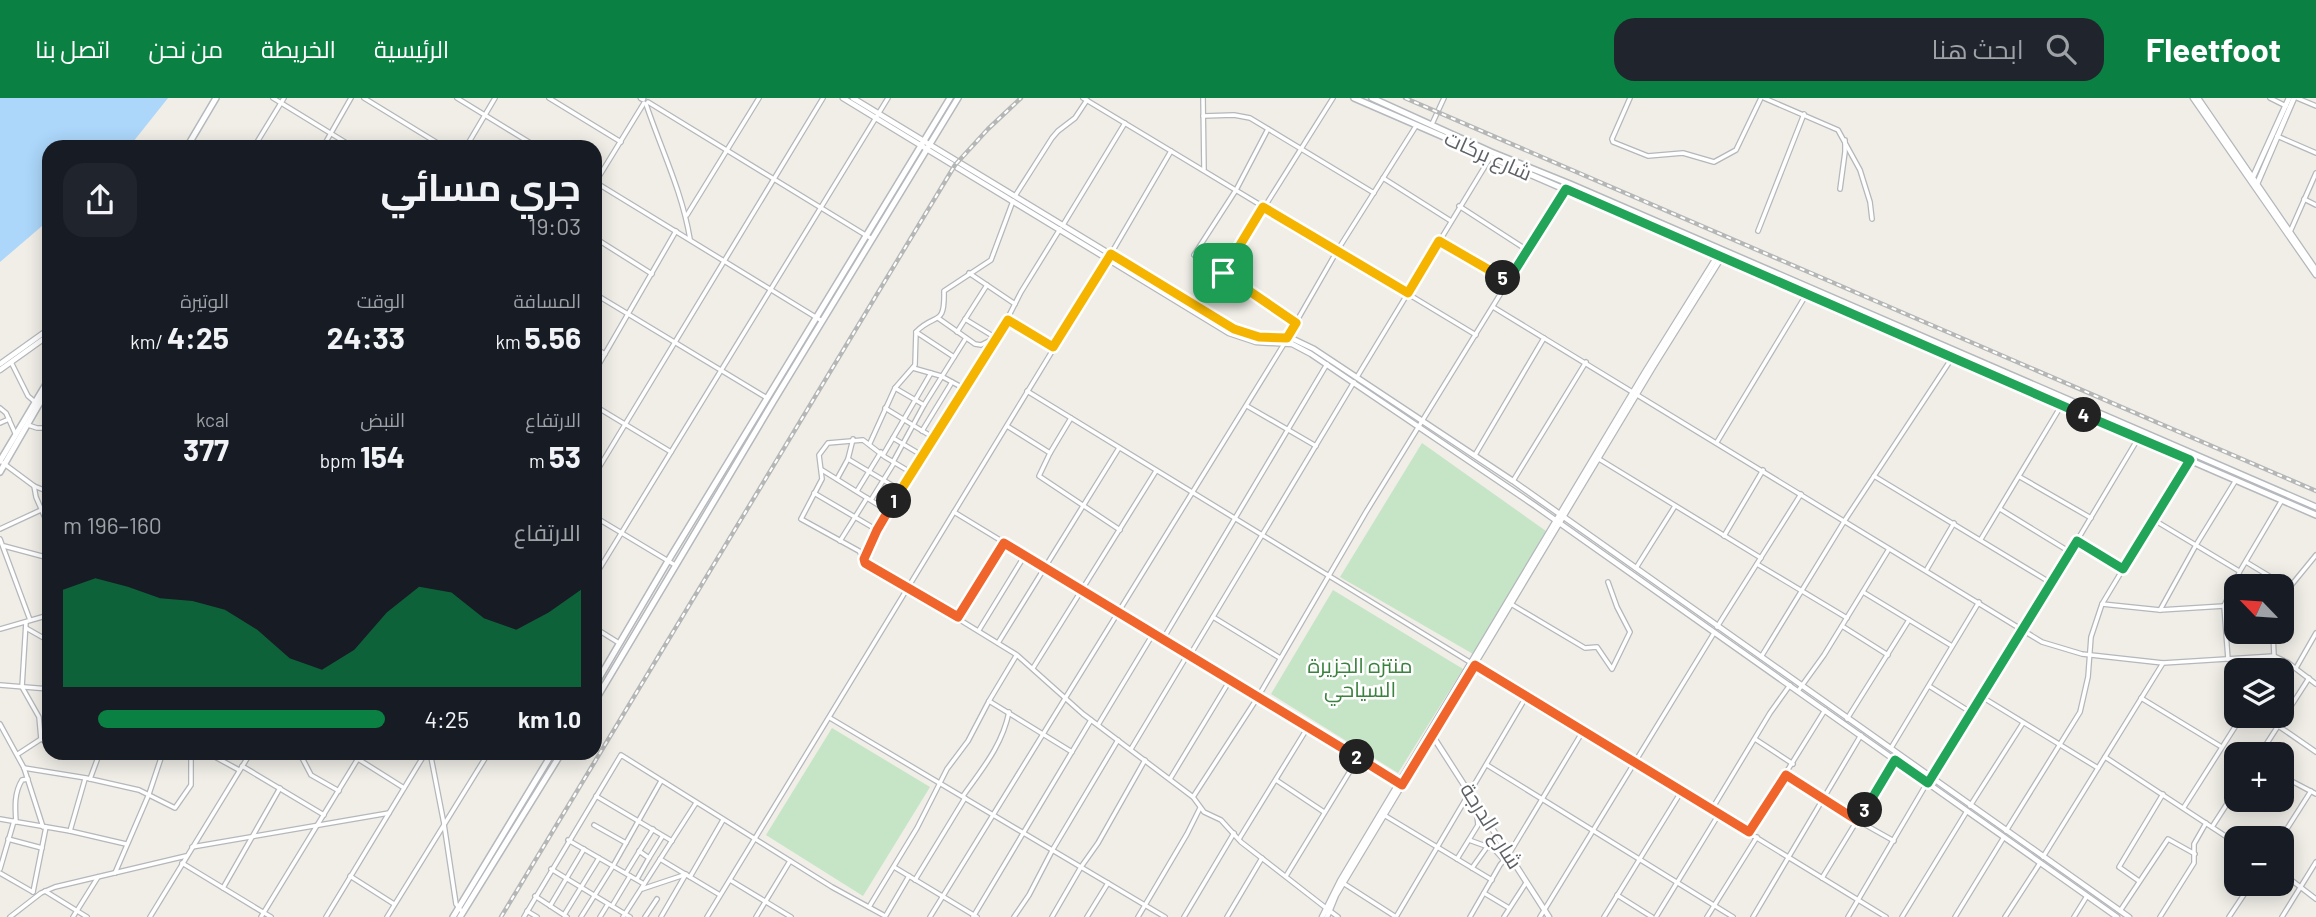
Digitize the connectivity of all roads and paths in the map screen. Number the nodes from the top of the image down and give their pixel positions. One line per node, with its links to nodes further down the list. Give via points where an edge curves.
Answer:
1 (216, 98): 41 (main road)
2 (273, 98): 26 (street)
3 (351, 98): 38 (street)
4 (364, 98): 45 (street)
5 (457, 98): 31 (street)
6 (495, 98): 31 (street)
7 (549, 98): 48 (street)
8 (759, 98): 51 (street)
9 (823, 98): 58 (street)
10 (843, 98): 32 (street)
11 (853, 98): 32 (street)
12 (888, 98): 32 (street)
13 (950, 98): 49 (main road)
14 (958, 98): 49 (main road)
15 (1203, 98): 33 (street)
16 (1333, 98): 50 (street)
17 (1354, 98): 35 (main road, شارع بركات)
18 (1372, 98): 36 (main road, شارع بركات)
19 (1444, 98): 36 (street)
20 (1630, 98): 21 (street, via 1613,142 1648,156 1683,153 1714,162 1736,150)
21 (1762, 98): 30 (street)
22 (2196, 98): 60 (street)
23 (2270, 98): 28 (street)
24 (2293, 98): 28 (street); 29 (street); 39 (street)
25 (1085, 99): 34 (street); 67 (street, via 1075,118 1052,138)
26 (282, 100): 38 (street); 42 (street)
27 (645, 100): 48 (street); 51 (street); 73 (street)
28 (2286, 106): 60 (street)
29 (2316, 106)
30 (1804, 114): 40 (street, via 1834,127); 78 (street)
31 (485, 115): 46 (street); 47 (street)
32 (876, 115): 49 (street); 70 (street)
33 (1203, 116): 37 (street, via 1242,116); 55 (street)
34 (1125, 123): 52 (street); 76 (street)
35 (1417, 124): 54 (main road, شارع بركات); 59 (street)
36 (1432, 124): 86 (main road, شارع بركات)
37 (1268, 129): 50 (street); 65 (street)
38 (331, 134): 43 (street); 44 (street)
39 (2277, 136): 53 (street); 61 (street)
40 (1844, 138): 64 (street); 74 (street, via 1860,170)
41 (191, 140)
42 (258, 140)
43 (327, 140)
44 (341, 140)
45 (433, 140)
46 (470, 140)
47 (526, 140)
48 (621, 142): 56 (street)
49 (926, 145): 67 (street); 80 (main road)
50 (1301, 148): 66 (street); 72 (street)
51 (727, 150): 58 (street); 73 (street)
52 (1171, 151): 55 (street); 87 (street)
53 (2316, 153)
54 (1490, 158): 63 (main road, شارع بركات); 71 (street)
55 (1204, 170): 65 (street)
56 (602, 172)
57 (2316, 173): 68 (street)
58 (773, 178): 70 (street); 88 (street)
59 (1383, 178): 66 (street); 75 (street)
60 (2252, 179): 61 (street)
61 (2256, 186): 79 (street); 93 (street)
62 (602, 187): 77 (street)
63 (1566, 189): 84 (street); 86 (main road, شارع بركات)
64 (1840, 189)
65 (1236, 190): 72 (street); 91 (street, via 1194,255)
66 (1374, 193): 85 (street)
67 (1014, 198): 76 (street); 90 (street, via 993,257)
68 (2304, 200): 69 (street); 79 (street)
69 (2316, 205)
70 (821, 206): 80 (street); 96 (street)
71 (1459, 206): 75 (street); 84 (street)
72 (1263, 207): 85 (street); 91 (street)
73 (687, 215): 81 (street)
74 (1872, 219)
75 (1451, 221): 82 (street)
76 (1061, 227): 87 (street); 100 (street)
77 (676, 231): 81 (street); 92 (street)
78 (1758, 231)
79 (2290, 232): 89 (street)
80 (869, 237): 104 (main road)
81 (690, 239): 88 (street)
82 (1439, 241): 94 (street); 97 (street)
83 (602, 242): 92 (street)
84 (1527, 250): 94 (street)
85 (1337, 251): 97 (street); 107 (street)
86 (1721, 254): 98 (main road, شارع بركات); 139 (street); 175 (main road, شارع بركات)
87 (1110, 256): 116 (street, via 1229,333 1256,342); 118 (street)
88 (724, 260): 96 (street); 117 (street)
89 (2316, 270)
90 (969, 273): 95 (street); 103 (street, via 944,291 945,308)
91 (1223, 273): 107 (street)
92 (652, 274): 102 (street)
93 (2316, 275)
94 (1508, 281): 101 (street)
95 (987, 285): 100 (street); 105 (street)
96 (770, 289): 104 (street); 130 (street)
97 (1408, 293): 111 (street); 133 (street)
98 (1806, 295): 122 (main road, شارع بركات); 168 (street)
99 (602, 298): 102 (street)
100 (1015, 304): 106 (street)
101 (1493, 307): 111 (street); 114 (street)
102 (628, 314): 117 (street); 120 (street)
103 (939, 318): 108 (street); 109 (street)
104 (820, 319): 141 (main road)
105 (965, 319): 109 (street); 113 (street)
106 (1008, 320): 113 (street); 118 (street)
107 (1296, 323): 116 (street)
108 (916, 332): 121 (street); 128 (street)
109 (957, 332): 112 (street)
110 (42, 334): 126 (street)
111 (1476, 335): 153 (street)
112 (966, 338): 113 (street, via 977,345); 121 (street)
113 (996, 338): 136 (street)
114 (1544, 338): 125 (street); 177 (street)
115 (42, 340): 124 (street)
116 (1286, 341): 127 (street); 133 (street, via 1307,344); 145 (street)
117 (675, 342): 130 (street); 155 (street)
118 (1053, 347): 138 (street)
119 (602, 352): 120 (street)
120 (605, 354): 123 (street)
121 (954, 357): 132 (street)
122 (1952, 358): 146 (main road, شارع بركات); 191 (street)
123 (602, 359)
124 (11, 362): 129 (street); 143 (street)
125 (1586, 362): 139 (street); 196 (street)
126 (0, 364)
127 (1327, 364): 133 (street); 161 (street)
128 (913, 368): 131 (street); 135 (street)
129 (0, 370)
130 (721, 370): 141 (street); 173 (street)
131 (932, 373): 132 (street); 142 (street)
132 (941, 376): 134 (street); 144 (street)
133 (1355, 379): 153 (street); 159 (street); 171 (street)
134 (952, 382): 136 (street); 162 (street)
135 (895, 388): 142 (street); 148 (street)
136 (965, 389): 165 (street)
137 (42, 390): 143 (main road)
138 (1027, 391): 150 (street); 158 (street)
139 (1636, 392): 168 (street); 180 (street); 215 (street)
140 (42, 400): 156 (main road)
141 (770, 400): 243 (main road); 247 (main road)
142 (915, 400): 144 (street); 152 (street)
143 (35, 402): 163 (main road)
144 (924, 405): 157 (street)
145 (1247, 405): 161 (street); 201 (street)
146 (2061, 406): 166 (main road, شارع بركات); 192 (street)
147 (0, 408): 151 (street)
148 (885, 408): 152 (street); 169 (street)
149 (602, 409): 155 (street)
150 (1071, 418): 172 (street); 174 (street)
151 (9, 419): 154 (street); 163 (street)
152 (904, 420): 157 (street); 164 (street)
153 (1423, 420): 159 (street); 177 (street)
154 (0, 423)
155 (625, 424): 173 (street); 183 (street)
156 (28, 425): 160 (street); 182 (main road)
157 (914, 425): 162 (street); 170 (street)
158 (1006, 426): 174 (street); 212 (street)
159 (1419, 426): 221 (street); 255 (street)
160 (42, 428)
161 (1287, 430): 171 (street); 216 (street)
162 (922, 431): 165 (street)
163 (16, 435): 182 (main road)
164 (893, 438): 170 (street); 176 (street)
165 (935, 438): 178 (street)
166 (2139, 438): 181 (main road, شارع بركات); 217 (street)
167 (853, 439): 169 (street); 179 (street); 185 (street, via 824,447 819,456)
168 (1717, 442): 187 (street)
169 (870, 443): 176 (street)
170 (903, 444): 178 (street); 184 (street)
171 (1316, 446): 227 (street)
172 (1119, 448): 186 (street); 206 (street)
173 (671, 452): 226 (street)
174 (1050, 453): 206 (street, via 1038,476)
175 (2193, 453): 181 (street); 208 (main road, شارع بركات)
176 (882, 454): 184 (street); 188 (street)
177 (1475, 455): 196 (street)
178 (923, 456): 190 (street)
179 (848, 459): 188 (street); 193 (street)
180 (1599, 459): 207 (street); 215 (street)
181 (2190, 460): 195 (main road, شارع بركات); 219 (street)
182 (1, 462): 189 (main road); 197 (street)
183 (602, 462)
184 (894, 463): 190 (street); 194 (street)
185 (822, 470): 193 (street); 202 (street)
186 (1157, 470): 201 (street); 225 (street)
187 (1763, 470): 203 (street); 228 (street)
188 (869, 471): 194 (street); 199 (street)
189 (0, 472)
190 (912, 473): 200 (street)
191 (1874, 476): 218 (street); 222 (street)
192 (2020, 477): 209 (street); 217 (street)
193 (837, 479): 199 (street)
194 (884, 480): 200 (street); 204 (street)
195 (2236, 480): 205 (main road, شارع بركات); 234 (street)
196 (1513, 481): 215 (street)
197 (34, 486): 198 (street); 210 (street)
198 (42, 489)
199 (857, 491): 204 (street)
200 (901, 491): 211 (street)
201 (1193, 492): 216 (street); 268 (street)
202 (814, 493): 214 (street); 231 (street, via 801,519)
203 (1801, 494): 218 (street); 241 (street)
204 (869, 499): 211 (street); 214 (street)
205 (2282, 500): 213 (main road, شارع بركات); 244 (street)
206 (1083, 506): 225 (street); 248 (street)
207 (1675, 506): 228 (street); 249 (street)
208 (2316, 507)
209 (2000, 509): 230 (street); 237 (street)
210 (41, 510): 223 (street)
211 (888, 511): 224 (street)
212 (954, 512): 233 (street); 259 (street)
213 (2316, 515)
214 (855, 516): 224 (street); 231 (street)
215 (1562, 516): 221 (street); 249 (street)
216 (1236, 518): 227 (street); 286 (street)
217 (2091, 518): 232 (street)
218 (1845, 520): 236 (street); 261 (street)
219 (2154, 520): 234 (street); 250 (street)
220 (602, 521): 226 (street)
221 (1558, 522): 264 (street); 283 (street); 301 (street)
222 (1955, 523): 230 (street); 251 (street)
223 (0, 529)
224 (877, 530): 242 (street)
225 (1120, 530): 260 (street)
226 (622, 533): 243 (street); 246 (street)
227 (1264, 535): 255 (street); 271 (street)
228 (1724, 536): 241 (street)
229 (0, 539): 235 (street)
230 (1981, 539): 257 (street)
231 (840, 541): 242 (street)
232 (2077, 541): 237 (street); 250 (street)
233 (1004, 543): 238 (street); 270 (street)
234 (2196, 545): 252 (street); 267 (street)
235 (2, 546): 240 (street); 274 (street)
236 (1890, 548): 251 (street); 262 (street)
237 (2070, 552): 257 (street)
238 (1025, 555): 248 (street); 279 (street)
239 (2316, 555): 258 (street)
240 (42, 556)
241 (1760, 558): 245 (street)
242 (864, 559): 259 (street, via 868,566)
243 (668, 561): 247 (street); 287 (main road)
244 (2246, 561): 252 (street); 254 (street)
245 (1757, 564): 261 (street); 276 (street)
246 (602, 565)
247 (675, 565): 313 (main road)
248 (1046, 567): 260 (street); 288 (street)
249 (1636, 568): 276 (street)
250 (2123, 569): 265 (street)
251 (1926, 570): 263 (street)
252 (2240, 571): 253 (street)
253 (2239, 574)
254 (2267, 574)
255 (1330, 576): 297 (street); 301 (street)
256 (1608, 582): 264 (street, via 1630,632 1612,669 1597,647 1585,648)
257 (2051, 583): 280 (street)
258 (2294, 583)
259 (908, 588): 270 (street); 325 (street)
260 (1082, 590): 268 (street); 302 (street)
261 (1803, 591): 272 (street); 296 (street)
262 (1863, 592): 272 (street); 273 (street)
263 (1979, 602): 280 (street); 290 (street)
264 (1511, 604): 301 (street)
265 (2102, 604): 267 (street); 294 (street)
266 (2224, 606): 267 (street)
267 (2160, 610)
268 (1118, 612): 282 (street); 315 (street)
269 (42, 617): 274 (street)
270 (958, 617): 279 (street)
271 (1213, 617): 292 (street); 297 (street)
272 (1847, 618): 275 (street)
273 (1909, 620): 290 (street); 293 (street)
274 (28, 621): 277 (street); 278 (street)
275 (1842, 626): 293 (street); 314 (street)
276 (1717, 627): 296 (street)
277 (25, 628): 285 (street); 311 (street)
278 (0, 629)
279 (979, 630): 288 (street)
280 (2023, 630): 294 (street, via 2051,645); 318 (street)
281 (602, 632): 287 (street)
282 (1153, 633): 286 (street); 330 (street)
283 (1714, 633): 309 (street); 365 (street)
284 (2316, 633): 303 (street)
285 (42, 637)
286 (1163, 639): 292 (street)
287 (619, 643): 304 (main road)
288 (998, 643): 291 (street)
289 (2274, 644): 295 (street)
290 (1952, 646): 310 (street)
291 (1017, 655): 302 (street); 320 (street)
292 (1189, 655): 306 (street); 343 (street)
293 (1888, 655): 326 (street)
294 (2090, 656): 300 (street); 341 (street, via 2082,704)
295 (2274, 656): 298 (street); 303 (street)
296 (1761, 657): 314 (street)
297 (1281, 658): 316 (street)
298 (2243, 658)
299 (2224, 659): 300 (street)
300 (2163, 663): 319 (street)
301 (1473, 664): 317 (street); 336 (street)
302 (1033, 668): 315 (street)
303 (2296, 668): 305 (street)
304 (602, 673)
305 (2309, 678): 307 (street); 321 (street)
306 (1230, 680): 316 (street); 374 (street)
307 (2316, 684)
308 (0, 685): 311 (street)
309 (1790, 685): 314 (street); 339 (street)
310 (1928, 686): 324 (street); 344 (street)
311 (22, 687): 312 (street); 338 (street, via 39,717)
312 (42, 689)
313 (602, 689)
314 (1800, 689): 322 (street); 326 (street)
315 (1065, 697): 327 (street); 335 (street)
316 (1258, 697): 331 (street); 392 (street)
317 (1526, 697): 334 (street); 367 (street)
318 (1982, 697): 324 (street); 328 (street)
319 (2141, 698): 342 (street); 349 (street)
320 (989, 701): 323 (street); 379 (street)
321 (2294, 701)
322 (1825, 710): 337 (street); 366 (street)
323 (1009, 712): 335 (street); 391 (street, via 996,749)
324 (1972, 713): 376 (street)
325 (830, 718): 379 (street); 434 (street)
326 (1847, 719): 344 (street)
327 (1091, 720): 330 (street); 345 (street)
328 (2023, 723): 341 (street); 398 (street)
329 (0, 724): 347 (street)
330 (1098, 725): 340 (street)
331 (1307, 726): 348 (street); 375 (street)
332 (2234, 728): 342 (street)
333 (2282, 728): 346 (street)
334 (1583, 731): 365 (street); 393 (street)
335 (1043, 734): 345 (street); 406 (street)
336 (1431, 735): 380 (street); 386 (street, شارع الدرجة)
337 (1861, 735): 364 (street); 394 (street)
338 (41, 739): 347 (street)
339 (1755, 739): 366 (street); 400 (street)
340 (1118, 740): 343 (street); 445 (street)
341 (2060, 744): 370 (street); 426 (street)
342 (2221, 746): 397 (street)
343 (1130, 749): 363 (street)
344 (1890, 750): 376 (street)
345 (1072, 752): 423 (street)
346 (2316, 752)
347 (18, 754): 368 (street)
348 (1358, 757): 380 (street); 402 (street)
349 (2105, 757): 370 (street); 388 (street)
350 (96, 760): 373 (street)
351 (160, 760): 387 (street)
352 (191, 760): 387 (street, via 191,785 177,807)
353 (224, 760): 369 (street)
354 (246, 760): 369 (street)
355 (303, 760): 383 (street, via 311,775)
356 (356, 760): 383 (street)
357 (366, 760): 382 (street)
358 (422, 760): 382 (street)
359 (428, 760): 415 (street)
360 (484, 760): 415 (street)
361 (548, 760): 520 (main road)
362 (557, 760): 520 (main road)
363 (1145, 760): 374 (street); 465 (street)
364 (1895, 760): 376 (street); 412 (street)
365 (1635, 764): 385 (street); 422 (street)
366 (1793, 764): 371 (street)
367 (1487, 765): 386 (street); 393 (street)
368 (24, 768): 372 (street); 373 (street)
369 (241, 768): 381 (street); 440 (street)
370 (2098, 768): 451 (street)
371 (1786, 775): 394 (street); 424 (street)
372 (27, 779): 411 (street, via 19,785); 418 (street)
373 (88, 779): 387 (street); 421 (street)
374 (1170, 779): 392 (street)
375 (1276, 780): 402 (street); 432 (street)
376 (1929, 780): 398 (street); 437 (street)
377 (661, 781): 390 (street, via 621,755); 395 (street); 409 (street)
378 (2294, 782): 384 (street)
379 (941, 783): 391 (street); 464 (street)
380 (1401, 783): 407 (street); 515 (street, via 1340,881)
381 (280, 788): 405 (street); 428 (street)
382 (404, 788): 403 (street)
383 (339, 791): 405 (street)
384 (2311, 791): 389 (street); 417 (street)
385 (1681, 792): 400 (street); 457 (street)
386 (1470, 793): 401 (street, شارع الدرجة); 443 (street)
387 (149, 794): 439 (street)
388 (2163, 794): 397 (street); 483 (street, via 2119,867)
389 (2316, 794)
390 (596, 796): 409 (street); 433 (street)
391 (964, 797): 406 (street); 480 (street)
392 (1193, 797): 396 (street)
393 (1542, 800): 422 (street); 447 (street)
394 (1824, 800): 412 (street); 450 (street)
395 (696, 803): 410 (street); 436 (street)
396 (1200, 807): 425 (street); 510 (street)
397 (2183, 807): 414 (street)
398 (1968, 808): 426 (street); 564 (street)
399 (2224, 808): 419 (street)
400 (1712, 809): 404 (street)
401 (1481, 811): 435 (street); 447 (street, شارع الدرجة)
402 (1324, 812): 474 (street)
403 (389, 813): 413 (street); 472 (street)
404 (1719, 814): 424 (street); 482 (street)
405 (324, 815): 413 (street)
406 (993, 815): 423 (street); 503 (street)
407 (1384, 815): 443 (street); 485 (street)
408 (0, 819): 411 (street)
409 (637, 820): 420 (street); 438 (street)
410 (723, 820): 434 (street); 471 (street)
411 (15, 821): 418 (street); 431 (street)
412 (1858, 821): 437 (street); 476 (street)
413 (319, 823): 428 (street); 521 (street)
414 (2206, 823): 419 (street); 448 (street, via 2194,844)
415 (444, 824): 508 (street); 520 (street)
416 (594, 825): 438 (street)
417 (2289, 826)
418 (44, 827): 421 (street); 442 (street)
419 (2212, 827): 427 (street)
420 (653, 830): 436 (street); 446 (street)
421 (71, 831): 439 (street)
422 (1594, 831): 457 (street); 516 (street)
423 (1024, 832): 445 (street); 524 (street)
424 (1749, 832): 430 (street)
425 (1234, 833): 432 (street); 549 (street)
426 (2005, 834): 451 (street); 462 (street); 565 (street)
427 (2224, 834)
428 (252, 837): 440 (street); 490 (street)
429 (662, 837): 453 (street)
430 (1757, 837): 450 (street); 511 (street)
431 (8, 839): 442 (street); 468 (street)
432 (1239, 839): 454 (street)
433 (568, 840): 444 (street); 467 (street)
434 (754, 840): 459 (street); 479 (street)
435 (1469, 840): 441 (street); 456 (street)
436 (672, 841): 455 (street)
437 (1894, 841): 506 (street)
438 (626, 843): 463 (street)
439 (126, 844): 469 (street)
440 (192, 847): 449 (street)
441 (1487, 847): 458 (street); 466 (street)
442 (42, 848): 494 (street)
443 (1437, 848): 456 (street); 485 (street, via 1396,917)
444 (584, 849): 452 (street); 477 (street)
445 (1053, 849): 465 (street); 544 (street)
446 (639, 852): 453 (street); 470 (street)
447 (1509, 854): 458 (street); 486 (street, شارع الدرجة)
448 (2195, 854): 483 (street, via 2169,838); 570 (street)
449 (186, 856): 461 (street); 469 (street)
450 (1789, 857): 476 (street); 561 (street)
451 (2043, 857): 519 (street)
452 (599, 858): 463 (street); 491 (street)
453 (649, 858): 478 (street)
454 (1262, 858): 474 (street); 550 (street)
455 (660, 859): 471 (street); 488 (street)
456 (1457, 859): 466 (street)
457 (1640, 859): 482 (street); 499 (street)
458 (1504, 860): 481 (street)
459 (790, 861): 507 (street); 513 (street)
460 (2316, 862): 489 (street)
461 (182, 863): 490 (street); 528 (street)
462 (2040, 863): 501 (street); 566 (street)
463 (613, 866): 470 (street); 497 (street)
464 (894, 867): 473 (street); 513 (street)
465 (1081, 867): 484 (street); 545 (street)
466 (1472, 868): 481 (street)
467 (551, 869): 477 (street); 500 (street)
468 (0, 871): 494 (street)
469 (115, 873): 475 (street)
470 (628, 875): 478 (street); 509 (street)
471 (688, 875): 492 (street); 498 (street); 538 (street)
472 (350, 876): 508 (street); 530 (street)
473 (909, 876): 480 (street); 542 (street)
474 (1286, 876): 515 (street)
475 (98, 877): 493 (street); 517 (street)
476 (1822, 877): 506 (street)
477 (568, 880): 491 (street); 512 (street)
478 (637, 880): 488 (street)
479 (730, 880): 498 (street); 507 (street)
480 (915, 880): 503 (street)
481 (1492, 880): 495 (street)
482 (1678, 881): 511 (street); 558 (street)
483 (2139, 881): 519 (street)
484 (1108, 883): 510 (street); 546 (street)
485 (1343, 883): 515 (street)
486 (1526, 883): 514 (street); 516 (street, شارع الدرجة)
487 (2294, 883): 489 (street)
488 (644, 884): 492 (street)
489 (2299, 887): 505 (street); 572 (street)
490 (223, 888): 521 (street)
491 (582, 888): 497 (street); 522 (street)
492 (640, 890): 523 (street)
493 (45, 891): 496 (street); 517 (street)
494 (33, 892): 496 (street)
495 (1484, 893): 514 (street); 553 (street)
496 (38, 895): 525 (street)
497 (593, 895): 509 (street); 535 (street)
498 (720, 895): 539 (street)
499 (1617, 895): 557 (street); 558 (street)
500 (535, 896): 512 (street); 518 (street)
501 (2087, 896): 567 (street); 568 (street)
502 (2244, 896): 571 (street)
503 (943, 897): 524 (street); 543 (street)
504 (657, 899): 537 (street)
505 (2316, 899)
506 (1859, 900): 562 (street); 563 (street)
507 (765, 901): 540 (street); 541 (street)
508 (394, 904): 531 (street)
509 (610, 905): 523 (street); 536 (street)
510 (1144, 905): 547 (street); 548 (street)
511 (1714, 905): 559 (street); 560 (street)
512 (550, 906): 522 (street)
513 (869, 907): 542 (street)
514 (1509, 908): 554 (street)
515 (1328, 909): 551 (street); 552 (street)
516 (1545, 910): 555 (street); 556 (street, شارع الدرجة)
517 (77, 911): 526 (street); 527 (street)
518 (527, 911): 533 (street); 534 (street)
519 (2120, 911): 569 (street)
520 (460, 913): 532 (main road)
521 (262, 915): 529 (street)
522 (566, 916)
523 (626, 916)
524 (975, 916)
525 (10, 917)
526 (73, 917)
527 (87, 917)
528 (150, 917)
529 (271, 917)
530 (326, 917)
531 (387, 917)
532 (453, 917)
533 (524, 917)
534 (537, 917)
535 (581, 917)
536 (600, 917)
537 (645, 917)
538 (661, 917)
539 (707, 917)
540 (756, 917)
541 (791, 917)
542 (885, 917)
543 (930, 917)
544 (1014, 917)
545 (1052, 917)
546 (1087, 917)
547 (1138, 917)
548 (1165, 917)
549 (1184, 917)
550 (1227, 917)
551 (1324, 917)
552 (1338, 917)
553 (1470, 917)
554 (1504, 917)
555 (1540, 917)
556 (1549, 917)
557 (1604, 917)
558 (1654, 917)
559 (1707, 917)
560 (1733, 917)
561 (1753, 917)
562 (1849, 917)
563 (1886, 917)
564 (1902, 917)
565 (1955, 917)
566 (2005, 917)
567 (2074, 917)
568 (2117, 917)
569 (2129, 917)
570 (2160, 917)
571 (2229, 917)
572 (2282, 917)

